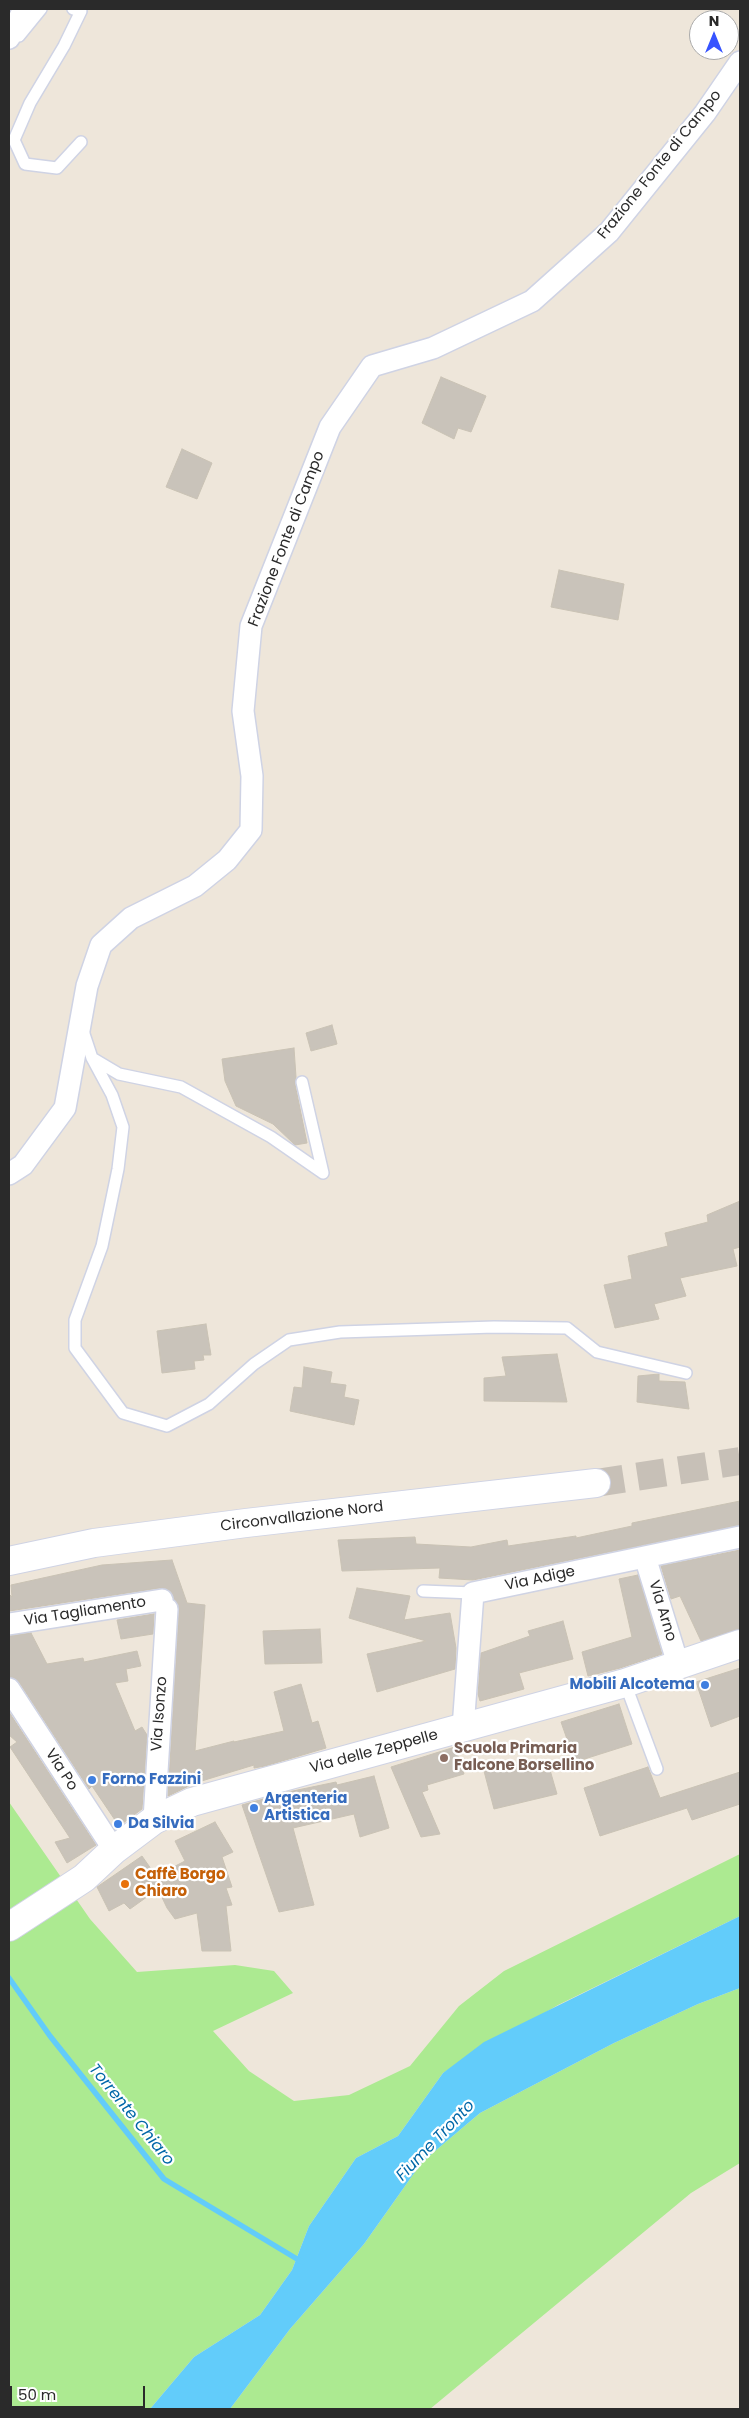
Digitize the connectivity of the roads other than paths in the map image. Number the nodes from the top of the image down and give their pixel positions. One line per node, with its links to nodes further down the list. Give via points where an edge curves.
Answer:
1 (24, 9): 4 (street)
2 (41, 9): 5 (lane)
3 (73, 9): 7 (lane, via 81,11 30,103 14,140 25,164 57,168)
4 (9, 38)
5 (9, 48)
6 (740, 62): 8 (street, Frazione Fonte di Campo, via 705,114 609,232 532,302 433,348 372,366 330,427 251,626 243,711 252,776 251,830 227,860 195,886 131,918 101,946 87,986)
7 (81, 142)
8 (81, 1026): 9 (lane); 11 (street, Frazione Fonte di Campo, via 65,1108 23,1165)
9 (92, 1058): 10 (lane, via 119,1074 181,1087 271,1137 323,1173); 12 (lane, via 112,1095 123,1128 102,1246 76,1320 76,1348 123,1413 166,1426 209,1404 254,1364 289,1340 340,1332 567,1328 597,1352)
10 (302, 1082)
11 (9, 1174)
12 (686, 1373)
13 (596, 1483): 16 (street, Circonvallazione Nord, via 256,1522 94,1544)
14 (740, 1537): 15 (street, Via Adige)
15 (645, 1557): 18 (street, Via Adige); 22 (street, Via Arno)
16 (9, 1561)
17 (423, 1591): 18 (lane)
18 (473, 1593): 25 (street)
19 (164, 1604): 20 (street, Via Tagliamento); 27 (street, Via Isonzo)
20 (9, 1624)
21 (740, 1644): 22 (street, Via delle Zeppelle)
22 (678, 1664): 23 (street, Via delle Zeppelle)
23 (625, 1683): 25 (street, Via delle Zeppelle); 26 (lane)
24 (9, 1689): 28 (street, Via Po)
25 (463, 1728): 27 (street, Via delle Zeppelle, via 192,1802)
26 (657, 1769)
27 (154, 1820): 28 (street, Via delle Zeppelle)
28 (114, 1850): 29 (street, Via delle Zeppelle, via 84,1878)
29 (9, 1927)

